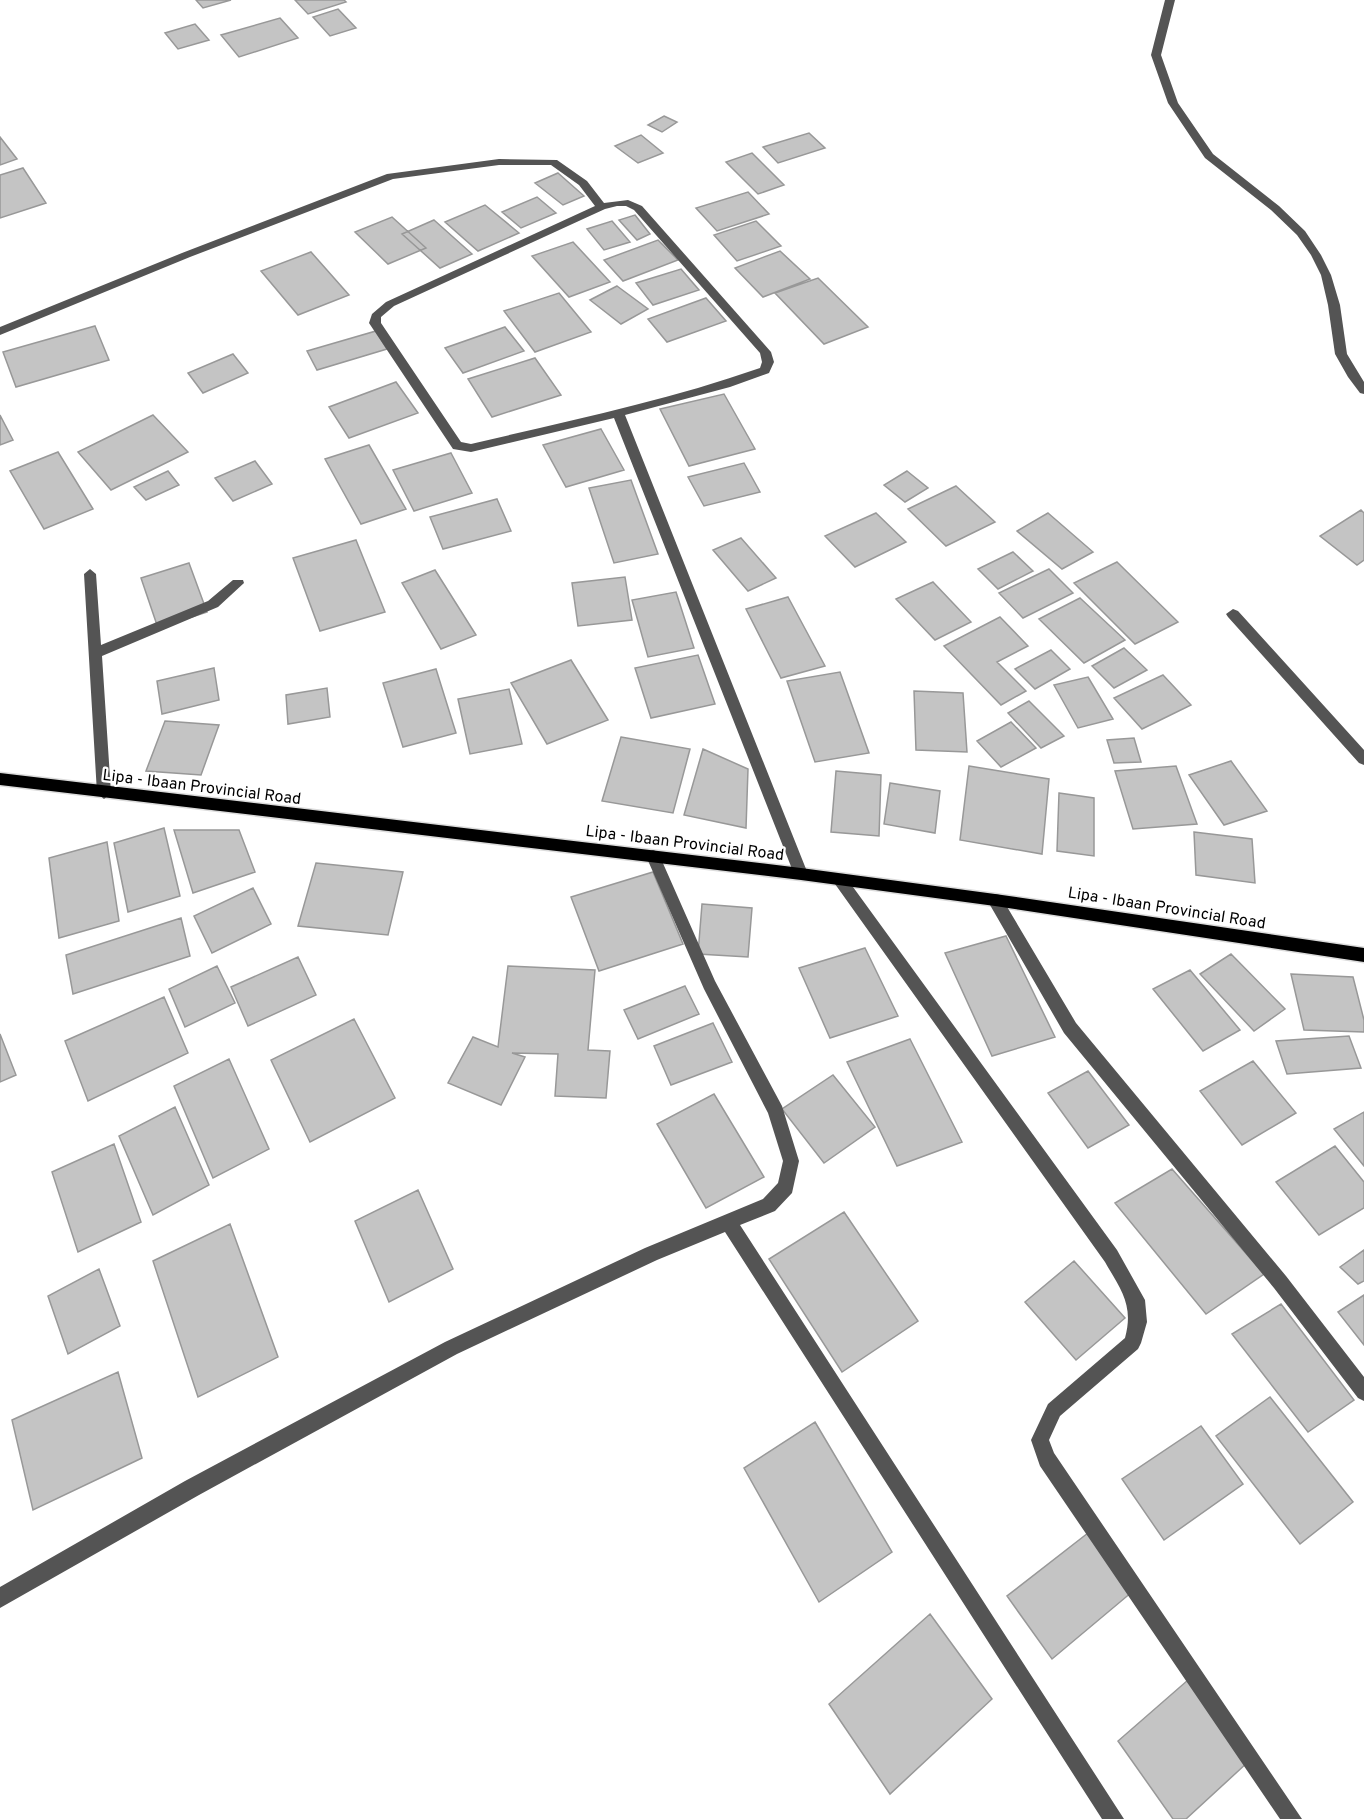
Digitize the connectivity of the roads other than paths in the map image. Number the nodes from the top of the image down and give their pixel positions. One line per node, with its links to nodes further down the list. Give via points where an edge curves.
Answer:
1 (1170, 0): 4 (street, via 1156,54 1173,103 1209,156 1275,208 1301,233 1316,255 1334,305 1341,354)
2 (601, 207): 3 (street, via 583,183 553,162 499,162 391,176); 5 (street, via 628,203 638,208 765,352 768,362 765,370 753,375); 5 (street, via 390,304 376,316 375,323 457,446 471,448)
3 (0, 331)
4 (1364, 390)
5 (618, 413): 14 (street)
6 (90, 574): 9 (street)
7 (238, 583): 9 (street, via 213,604)
8 (1233, 614): 10 (street)
9 (96, 653): 12 (street)
10 (1364, 759)
11 (0, 779): 12 (main road, Lipa - Ibaan Provincial Road)
12 (104, 793): 13 (main road, Lipa - Ibaan Provincial Road)
13 (653, 856): 14 (main road, Lipa - Ibaan Provincial Road); 18 (street, via 709,984 776,1111 791,1161 786,1186 769,1205)
14 (801, 874): 15 (main road, Lipa - Ibaan Provincial Road)
15 (840, 880): 16 (main road, Lipa - Ibaan Provincial Road); 22 (street, via 1111,1256 1136,1300 1138,1322 1132,1343 1054,1410 1040,1440 1047,1459)
16 (995, 900): 17 (main road, Lipa - Ibaan Provincial Road); 19 (street, via 1070,1028 1280,1282)
17 (1364, 955)
18 (728, 1222): 20 (street, via 452,1348 192,1488); 21 (street)
19 (1364, 1392)
20 (0, 1598)
21 (1114, 1819)
22 (1292, 1819)

